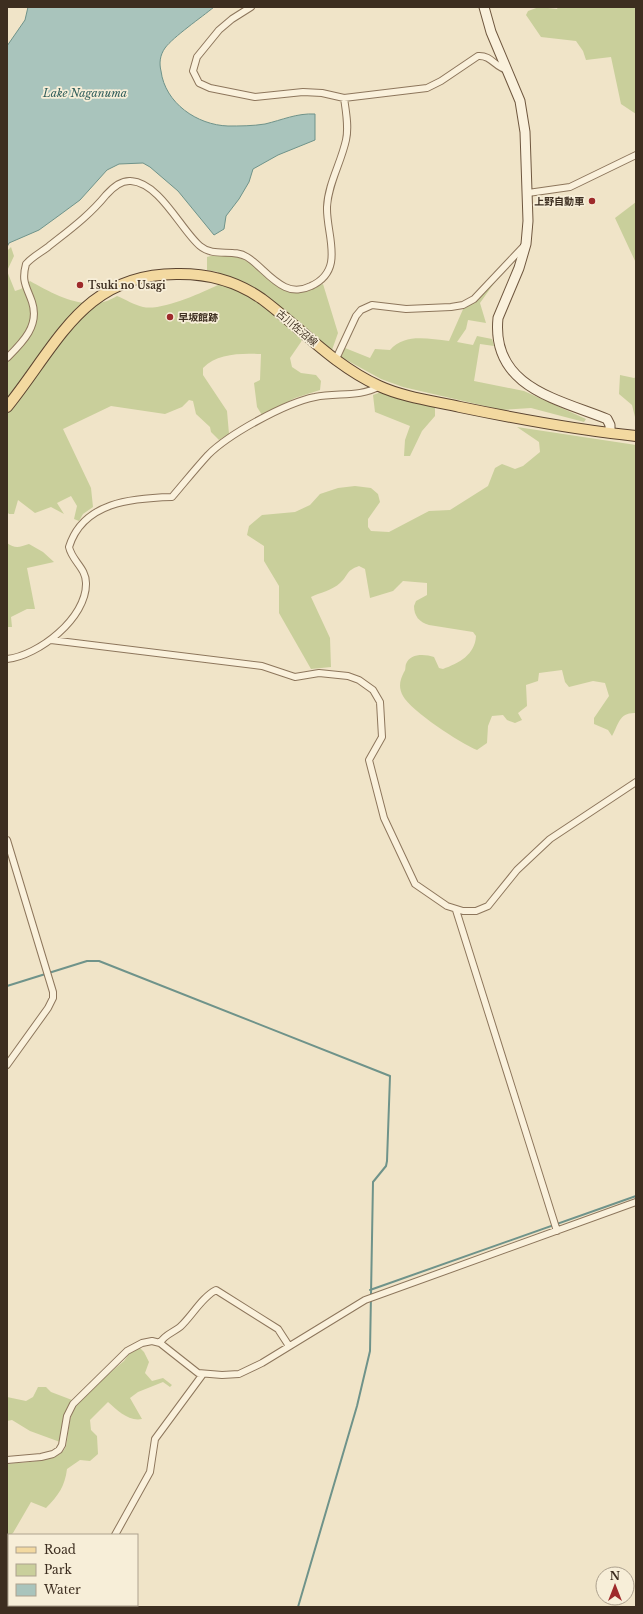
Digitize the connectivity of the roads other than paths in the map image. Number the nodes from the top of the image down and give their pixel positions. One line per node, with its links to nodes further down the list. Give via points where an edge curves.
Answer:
1 (252, 7): 4 (street, via 226,23 197,57 194,71 199,82 210,88 255,97 309,93)
2 (484, 7): 3 (street, via 491,32)
3 (508, 70): 4 (street, via 489,58 478,56 427,88); 6 (street, via 523,111)
4 (344, 98): 8 (street, via 347,138 328,194 327,210 332,257 327,274 318,283 291,289 279,283 244,255 206,250 177,216 146,186 138,182 124,181 110,191 84,219 26,264 25,288 34,309 32,327)
5 (636, 155): 6 (street, via 570,187)
6 (528, 193): 7 (street)
7 (526, 244): 9 (street, via 474,299 463,305 451,308 406,309 372,305 361,310); 12 (street, via 498,318 498,339 504,359 516,376 538,392 607,419)
8 (7, 358)
9 (335, 361): 10 (main road, 古川佐沼線); 11 (main road, 古川佐沼線, via 263,300 239,286 202,275 160,274 125,282 87,305 68,325)
10 (380, 386): 12 (main road, 古川佐沼線, via 419,398 498,415); 14 (street, via 357,395 324,395 293,403 221,444 172,497 114,504 94,512 85,520 69,547 85,576 84,594 72,618)
11 (7, 407)
12 (610, 432): 13 (main road, 古川佐沼線)
13 (636, 436)
14 (51, 640): 15 (street, via 29,654); 18 (street, via 262,666 295,677 319,673 348,676 368,686 380,702 382,737 370,760 384,818 415,884)
15 (7, 659)
16 (636, 782): 18 (street, via 550,839 517,870 488,906 476,911)
17 (7, 840): 19 (street, via 53,992 51,1003)
18 (456, 910): 21 (street)
19 (7, 1065)
20 (636, 1202): 21 (street)
21 (555, 1227): 23 (street, via 364,1300)
22 (160, 1342): 23 (street, via 179,1328 216,1290 278,1329); 24 (street, via 193,1370); 25 (street, via 142,1343 126,1351 79,1397 67,1416 59,1450 41,1457)
23 (289, 1346): 24 (street, via 239,1374)
24 (203, 1374): 26 (street, via 155,1439 150,1472)
25 (7, 1460)
26 (116, 1534)

